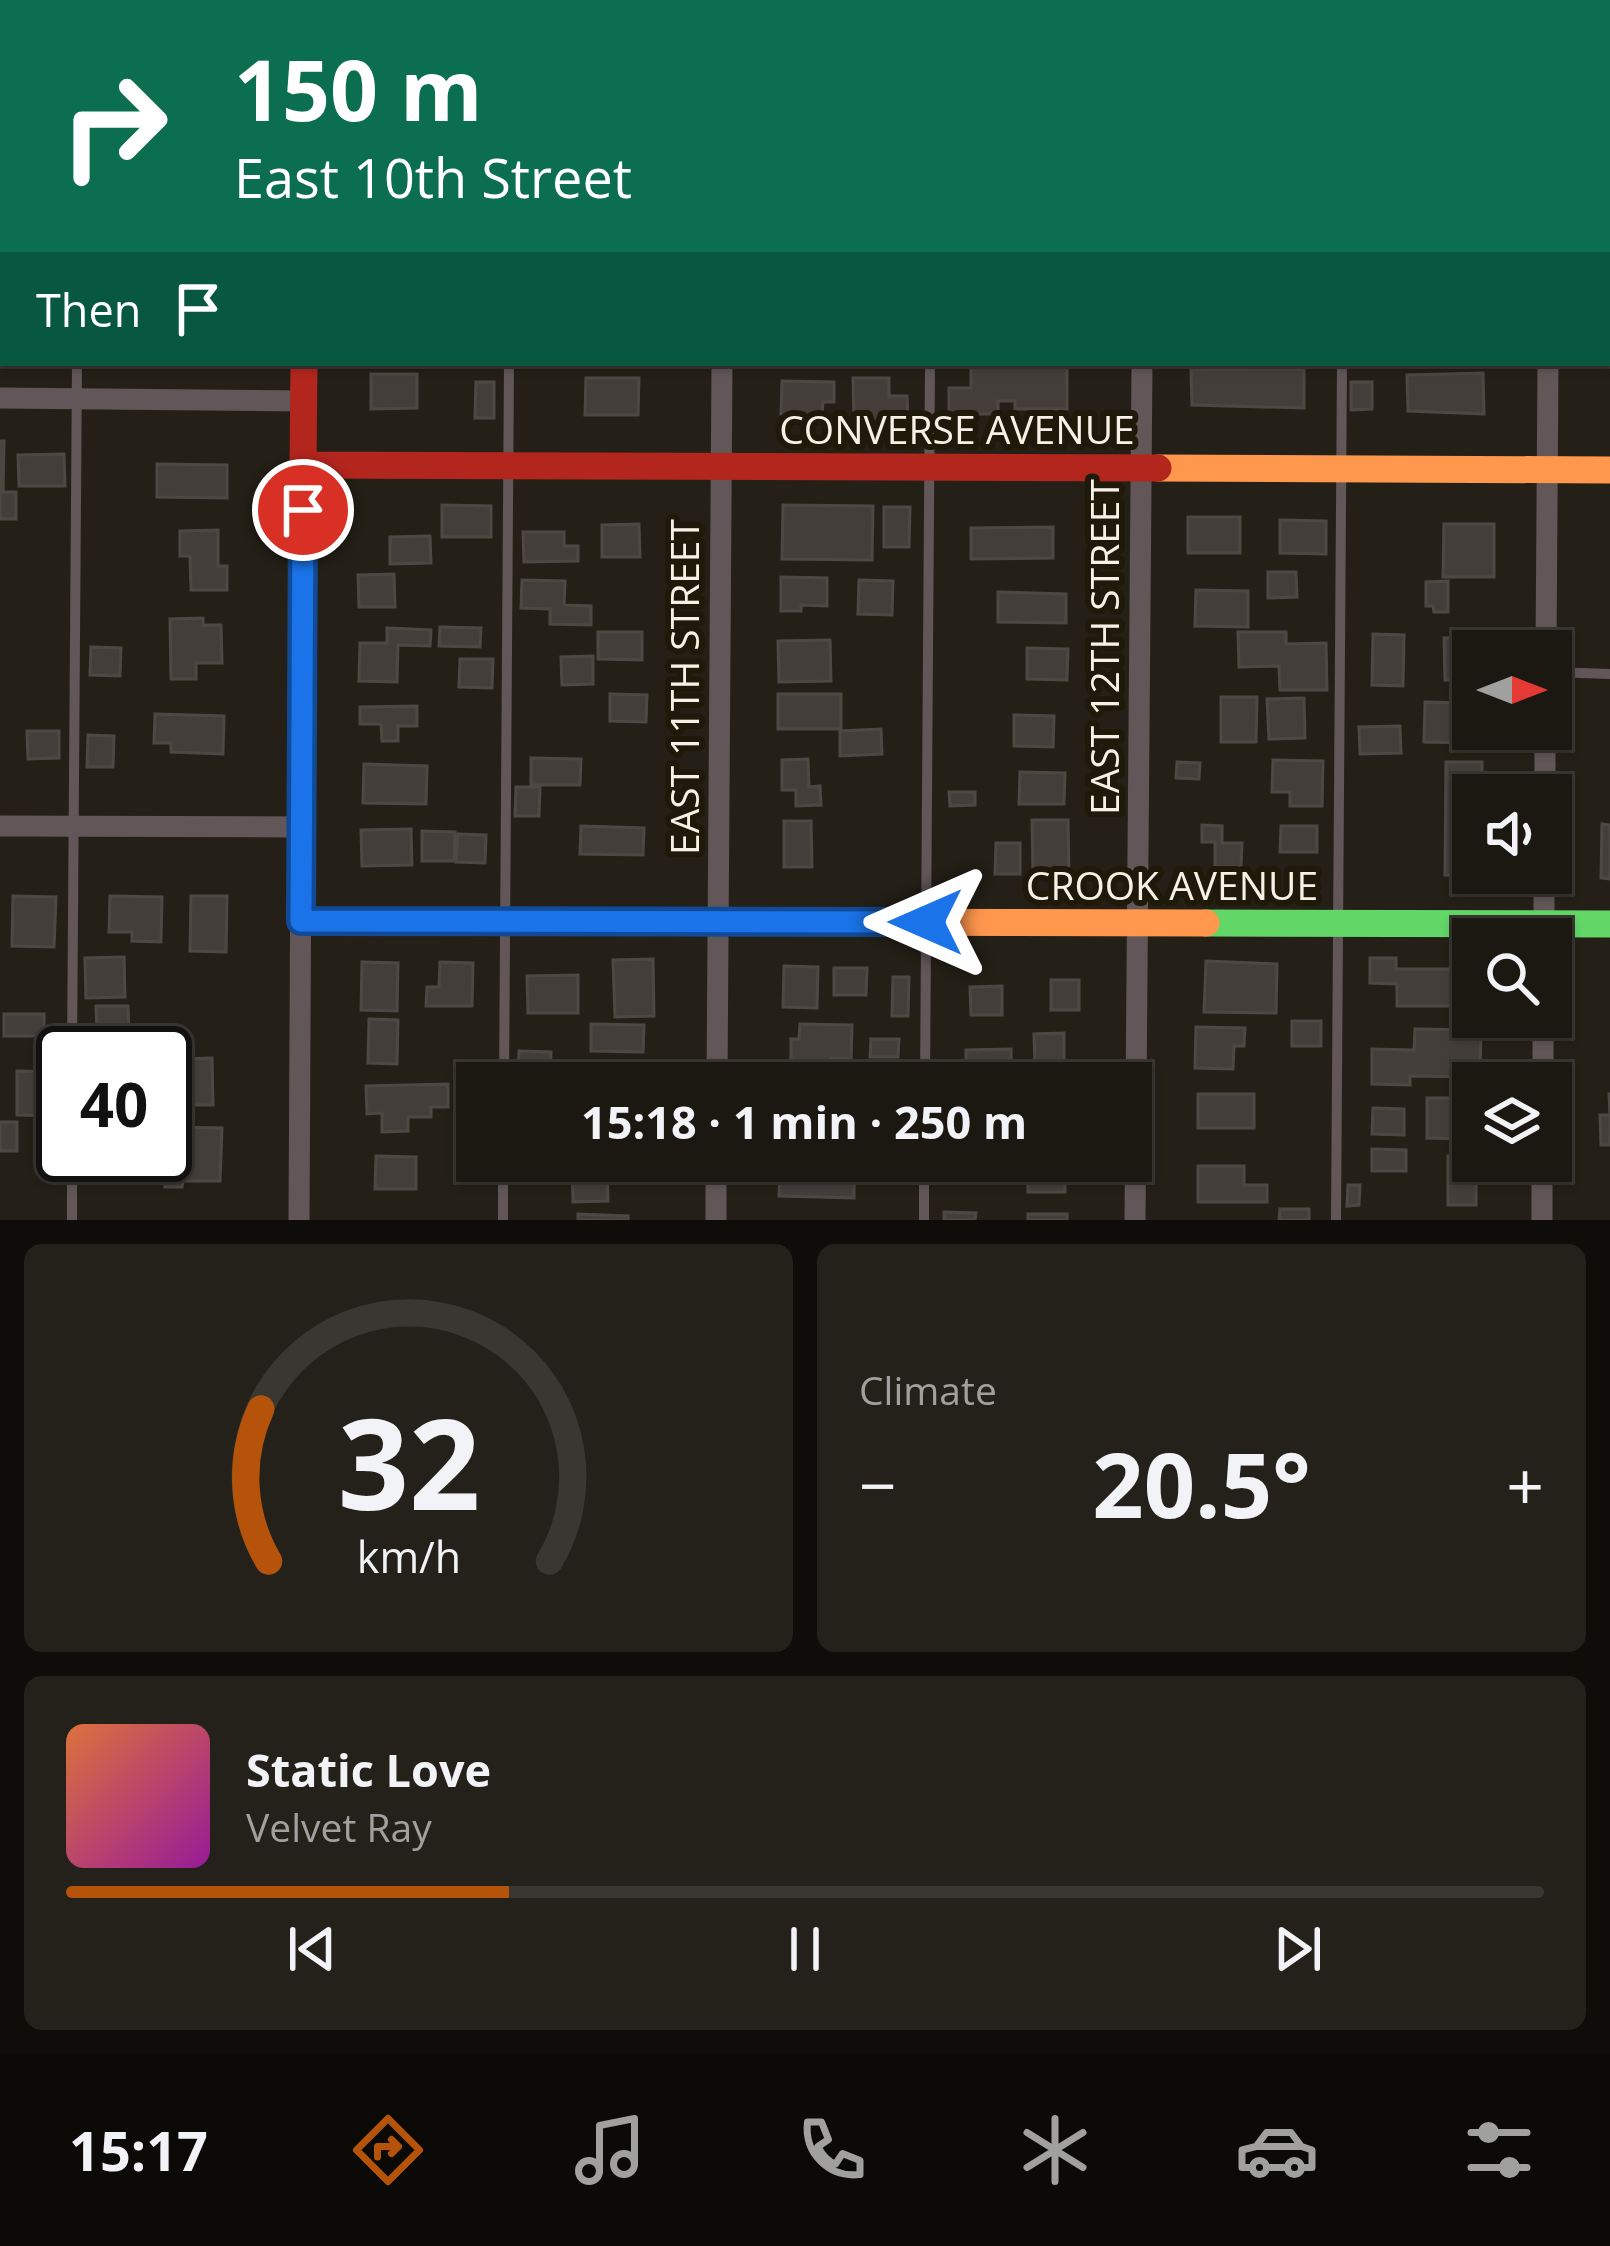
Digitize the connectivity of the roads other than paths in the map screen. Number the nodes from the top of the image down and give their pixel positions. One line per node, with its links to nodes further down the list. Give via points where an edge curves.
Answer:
1 (76, 366): 10 (lane)
2 (304, 366): 11 (street)
3 (509, 366): 13 (lane)
4 (722, 366): 14 (street, EAST 11TH STREET)
5 (930, 366): 15 (lane)
6 (1142, 366): 16 (street, EAST 12TH STREET)
7 (1342, 366): 17 (lane)
8 (1548, 366): 18 (street)
9 (0, 398): 10 (street)
10 (76, 399): 11 (street); 24 (lane)
11 (304, 401): 12 (street)
12 (304, 465): 13 (street, CONVERSE AVENUE); 25 (street)
13 (508, 466): 14 (street, CONVERSE AVENUE); 27 (lane)
14 (721, 466): 15 (street, CONVERSE AVENUE); 28 (street, EAST 11TH STREET)
15 (929, 467): 16 (street, CONVERSE AVENUE); 29 (lane)
16 (1141, 467): 17 (street, CONVERSE AVENUE); 30 (street, EAST 12TH STREET)
17 (1341, 467): 18 (street, CONVERSE AVENUE); 31 (lane)
18 (1547, 468): 19 (street, CONVERSE AVENUE); 20 (street)
19 (1610, 470)
20 (1546, 630)
21 (1572, 673): 22 (lane)
22 (1610, 674)
23 (0, 826): 24 (street)
24 (74, 826): 25 (street); 35 (lane)
25 (302, 827): 26 (street)
26 (301, 921): 27 (street, CROOK AVENUE); 45 (street)
27 (505, 921): 28 (street, CROOK AVENUE); 36 (lane)
28 (718, 922): 29 (street, CROOK AVENUE); 37 (street, EAST 11TH STREET)
29 (926, 922): 30 (street, CROOK AVENUE); 38 (lane)
30 (1137, 923): 31 (street, CROOK AVENUE); 49 (street, EAST 12TH STREET)
31 (1338, 923): 33 (street, CROOK AVENUE); 50 (lane)
32 (1610, 924): 34 (street, CROOK AVENUE)
33 (1452, 927)
34 (1572, 928)
35 (72, 1026)
36 (504, 1062)
37 (717, 1062)
38 (925, 1062)
39 (72, 1182): 44 (lane)
40 (503, 1182): 46 (lane)
41 (716, 1182): 47 (street)
42 (924, 1182): 48 (lane)
43 (1542, 1182): 51 (street)
44 (71, 1220)
45 (299, 1220)
46 (503, 1220)
47 (716, 1220)
48 (924, 1220)
49 (1135, 1220)
50 (1336, 1220)
51 (1542, 1220)

